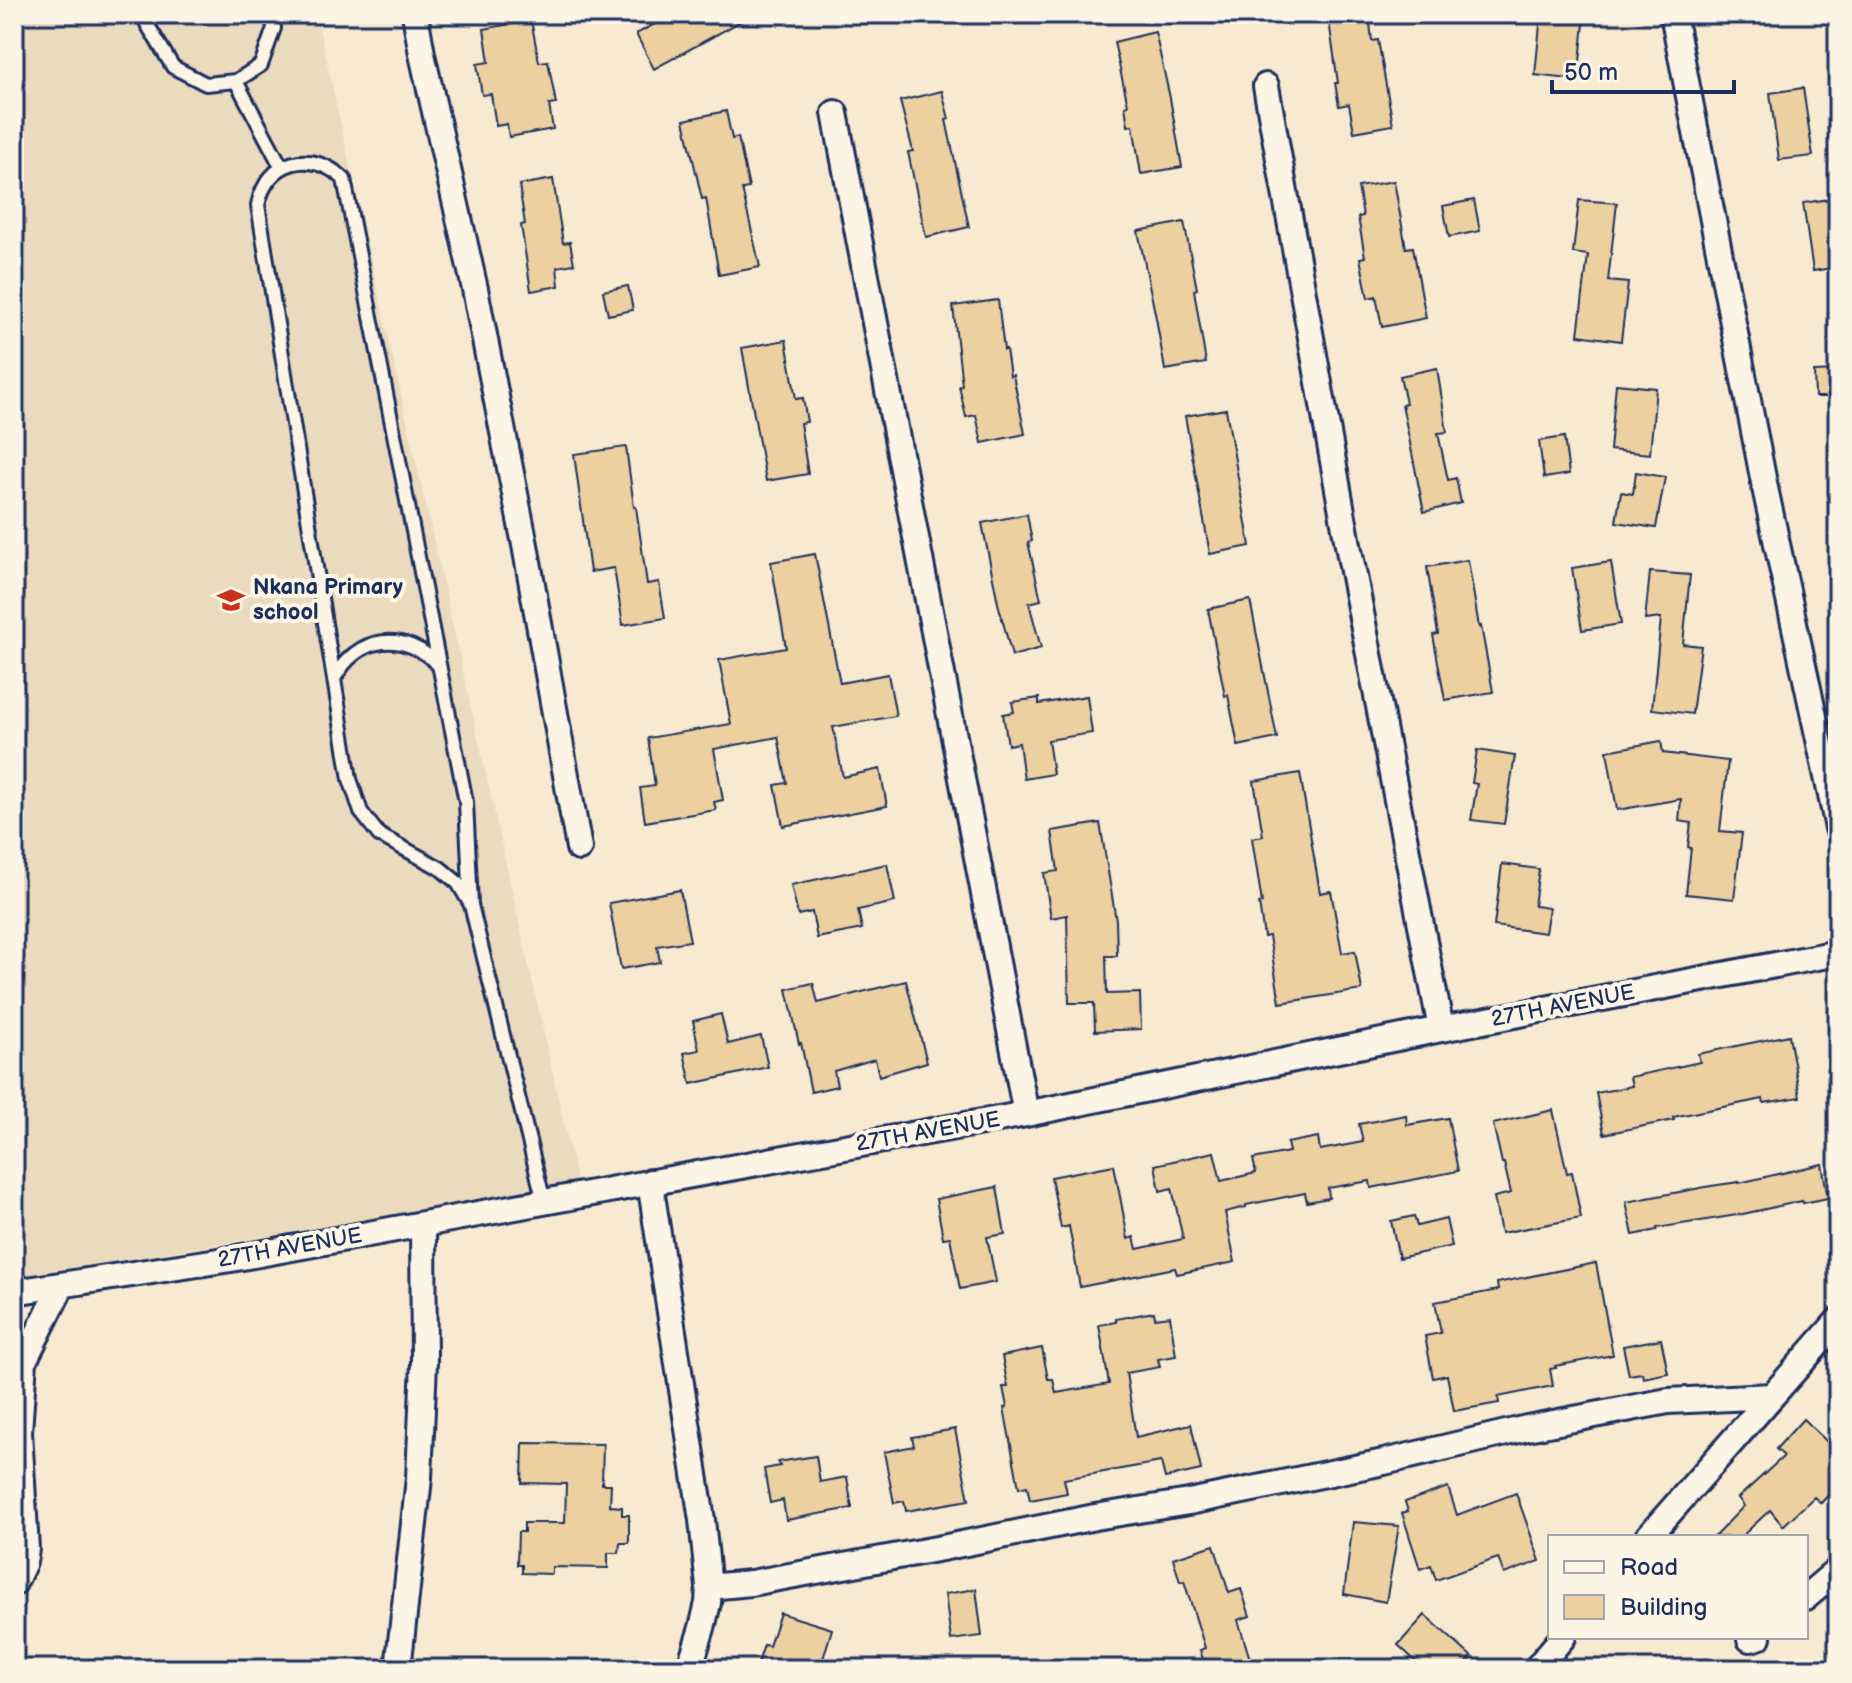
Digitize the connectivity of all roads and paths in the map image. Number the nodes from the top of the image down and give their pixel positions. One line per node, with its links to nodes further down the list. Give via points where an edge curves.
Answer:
1 (143, 14): 5 (lane, via 173,67 206,84)
2 (272, 14): 5 (lane, via 274,28 261,65)
3 (415, 14): 12 (street, via 481,319)
4 (1673, 14): 11 (street)
5 (236, 81): 8 (lane)
6 (1266, 86): 15 (street)
7 (835, 113): 16 (street)
8 (282, 168): 9 (lane, via 315,162 344,179); 10 (lane, via 265,183 258,205)
9 (439, 666): 10 (lane, via 420,649 384,642 359,650); 13 (lane, via 466,802)
10 (334, 679): 13 (lane, via 350,779 361,812 379,835 458,883)
11 (1838, 828)
12 (579, 848)
13 (471, 905): 18 (lane)
14 (1838, 953): 15 (street, 27TH AVENUE)
15 (1441, 1029): 16 (street, 27TH AVENUE)
16 (1026, 1114): 17 (street, 27TH AVENUE)
17 (650, 1182): 18 (street, 27TH AVENUE); 27 (street)
18 (544, 1202): 19 (street, 27TH AVENUE)
19 (423, 1224): 20 (street, 27TH AVENUE); 30 (street, via 419,1478)
20 (62, 1285): 21 (street, 27TH AVENUE); 26 (street, via 24,1361 19,1432 26,1549)
21 (14, 1292)
22 (1838, 1321): 23 (street)
23 (1772, 1396): 24 (street); 27 (street, via 1668,1401 1189,1502)
24 (1650, 1535)
25 (1838, 1570): 28 (street)
26 (14, 1583)
27 (709, 1587): 31 (street)
28 (1808, 1595)
29 (1561, 1639): 32 (street)
30 (398, 1669)
31 (689, 1669)
32 (1536, 1669)

